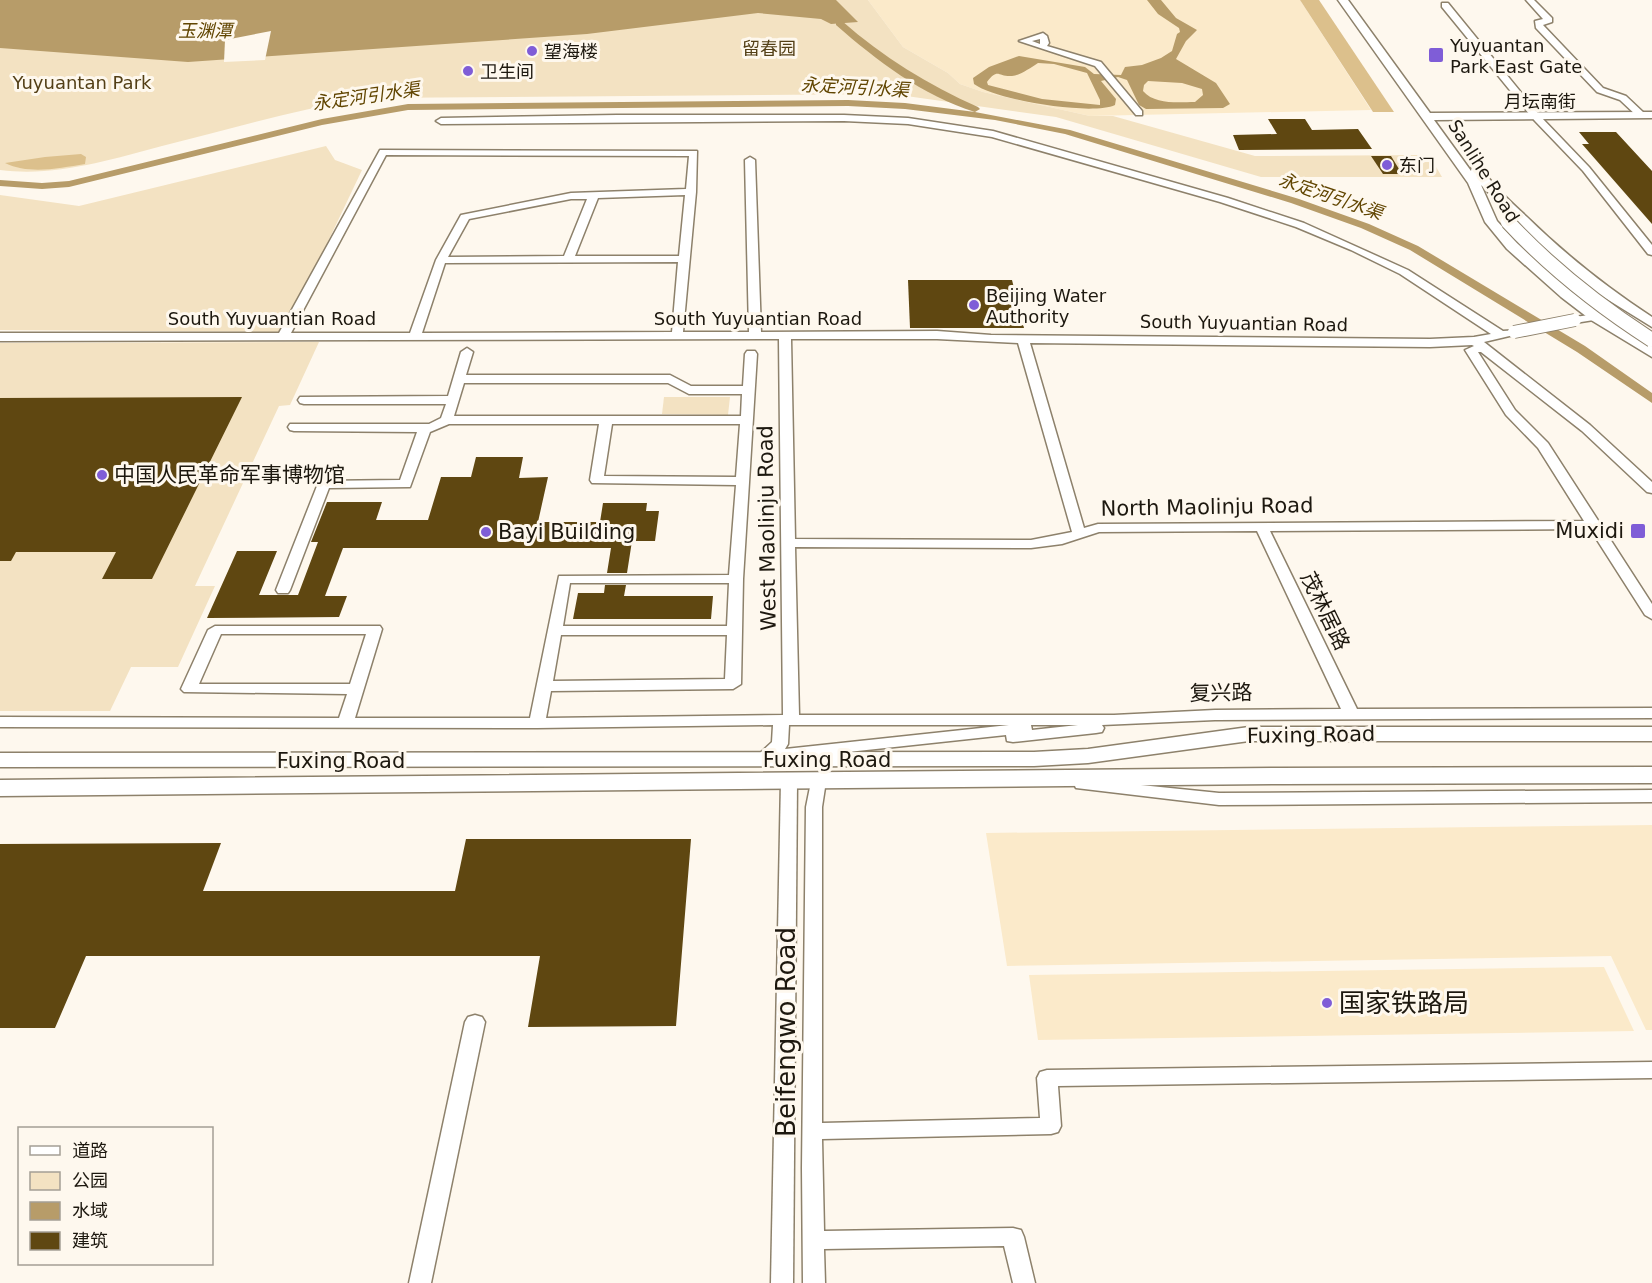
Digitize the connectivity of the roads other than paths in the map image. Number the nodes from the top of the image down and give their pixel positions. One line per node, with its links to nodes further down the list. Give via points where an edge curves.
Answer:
1 (1343, 0): 8 (main road, Sanlihe Road)
2 (1351, 0): 8 (main road, Sanlihe Road)
3 (1530, 0): 7 (street, via 1549,20 1538,23 1539,26 1599,90 1623,98)
4 (1445, 5): 9 (street)
5 (1042, 46): 6 (street, via 1098,64)
6 (1139, 113)
7 (1648, 116): 9 (main road, 月坛南街)
8 (1434, 117): 9 (main road, 月坛南街); 12 (main road, Sanlihe Road)
9 (1537, 117): 15 (street, via 1586,169)
10 (441, 121): 21 (street, via 844,118 908,121 993,134 1300,225 1404,273)
11 (750, 160): 26 (street)
12 (1480, 184): 19 (main road, Sanlihe Road, via 1491,222 1536,269); 20 (main road, Sanlihe Road, via 1579,272); 29 (main road, bridge, via 1532,249)
13 (691, 192): 14 (street); 17 (street); 22 (street, via 694,153 383,152)
14 (594, 195): 16 (street); 18 (street, via 571,196 465,218)
15 (1652, 252)
16 (568, 259): 17 (street); 18 (street)
17 (685, 259): 25 (street)
18 (441, 260): 23 (street)
19 (1596, 317): 21 (street, South Yuyuantian Road, bridge); 32 (main road, Sanlihe Road)
20 (1652, 323)
21 (1508, 334): 30 (street, South Yuyuantian Road)
22 (284, 335): 23 (street, South Yuyuantian Road); 27 (street, South Yuyuantian Road)
23 (415, 335): 25 (street, South Yuyuantian Road)
24 (785, 335): 26 (street, South Yuyuantian Road); 28 (street, South Yuyuantian Road); 48 (street, West Maolinju Road)
25 (676, 336): 26 (street, South Yuyuantian Road)
26 (755, 336)
27 (0, 337)
28 (1023, 339): 30 (street, South Yuyuantian Road); 47 (street)
29 (1652, 340)
30 (1479, 344): 44 (street, via 1586,428); 45 (street, via 1472,350 1510,412 1543,446)
31 (467, 352): 34 (street)
32 (1652, 353)
33 (751, 354): 35 (street)
34 (459, 379): 35 (street, via 670,379 689,390); 37 (street)
35 (748, 390): 40 (street)
36 (304, 400): 37 (street)
37 (453, 400): 39 (street)
38 (606, 419): 39 (street); 40 (street); 43 (street, via 597,480)
39 (447, 420): 42 (street)
40 (747, 420): 43 (street)
41 (294, 427): 42 (street)
42 (425, 428): 50 (street, via 405,484 324,484)
43 (743, 481): 49 (street)
44 (1652, 489)
45 (1592, 525): 46 (street, North Maolinju Road); 51 (street)
46 (1262, 526): 47 (street, North Maolinju Road, via 1098,528); 57 (street, 茂林居路)
47 (1079, 534): 48 (street, North Maolinju Road, via 1031,544)
48 (788, 543): 59 (street, West Maolinju Road)
49 (736, 579): 52 (street, via 564,579); 53 (street)
50 (283, 590)
51 (1652, 615)
52 (554, 630): 53 (street); 54 (street)
53 (735, 631): 54 (street, via 734,684)
54 (544, 686): 63 (street)
55 (355, 689): 55 (street, via 375,629 215,630 189,689); 62 (street)
56 (1652, 713): 57 (street, 复兴路)
57 (1351, 714): 58 (street, 复兴路)
58 (1215, 715): 60 (street, 复兴路); 67 (street)
59 (786, 720): 60 (street, 复兴路); 63 (street, Fuxing Road); 65 (street, West Maolinju Road, via 780,744)
60 (1114, 720): 65 (street)
61 (0, 722): 62 (street, Fuxing Road)
62 (345, 723): 63 (street, Fuxing Road)
63 (537, 723)
64 (1652, 734): 67 (highway, Fuxing Road, via 1250,734 1056,758)
65 (766, 755): 68 (street)
66 (0, 760): 68 (highway, Fuxing Road)
67 (803, 760): 68 (highway, Fuxing Road)
68 (690, 761)
69 (1652, 775): 70 (highway, Fuxing Road)
70 (1037, 779): 72 (highway, Fuxing Road); 74 (street, via 1219,799)
71 (789, 781): 72 (highway, Fuxing Road); 73 (highway, Fuxing Road); 75 (street, Beifengwo Road)
72 (818, 781): 76 (street, Beifengwo Road)
73 (0, 788)
74 (1652, 796)
75 (788, 806): 76 (street); 82 (street, Beifengwo Road)
76 (814, 807): 79 (street, Beifengwo Road)
77 (476, 1022): 81 (street)
78 (1652, 1070): 79 (street, via 1047,1078 1051,1126)
79 (813, 1131): 80 (street, Beifengwo Road)
80 (813, 1240): 83 (street, Beifengwo Road); 84 (street, via 1013,1237)
81 (420, 1283)
82 (782, 1283)
83 (814, 1283)
84 (1024, 1283)

